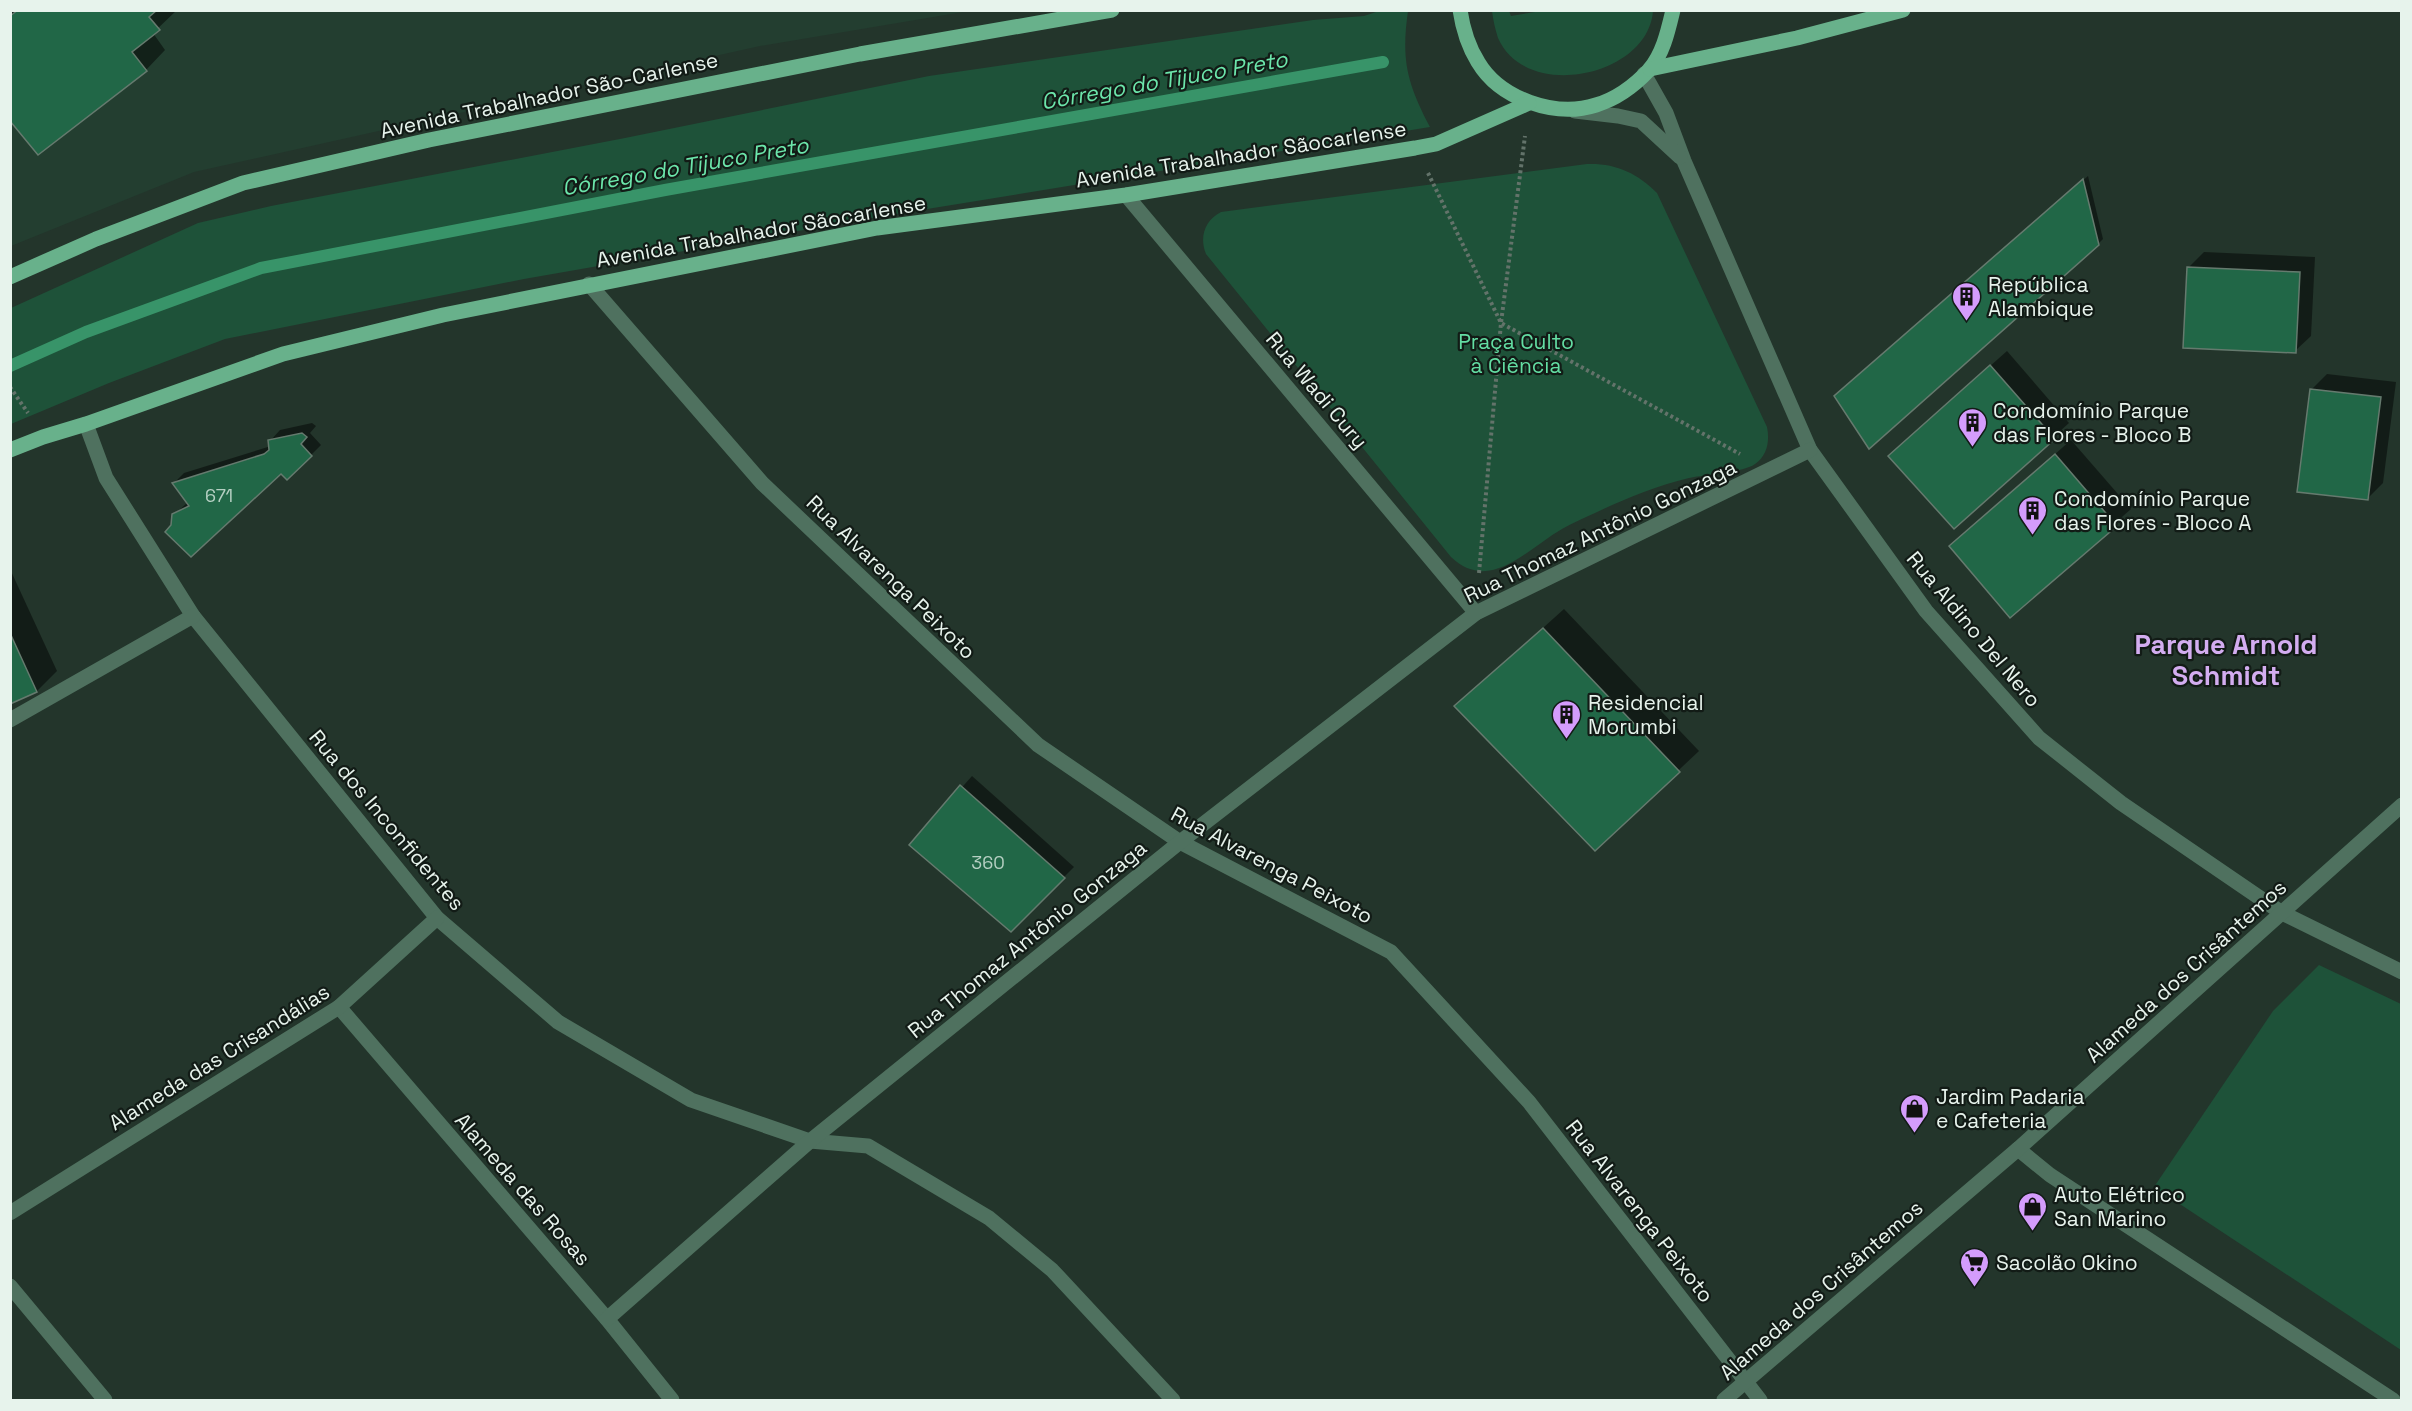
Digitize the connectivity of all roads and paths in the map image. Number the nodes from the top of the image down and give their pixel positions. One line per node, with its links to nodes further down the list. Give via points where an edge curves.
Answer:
1 (1112, 10): 11 (main road, Avenida Trabalhador São-Carlense, via 860,54 429,140 243,183 96,239)
2 (1460, 10): 6 (main road, via 1464,35 1479,64 1501,87)
3 (1673, 10): 5 (main road, via 1666,40)
4 (1903, 10): 5 (main road)
5 (1647, 71): 7 (main road, via 1625,91 1595,105); 9 (street, Rua Aldino Del Nero)
6 (1529, 103): 7 (main road); 8 (main road, Avenida Trabalhador Sãocarlense, via 1436,144); 13 (path)
7 (1562, 109): 9 (street, via 1641,121)
8 (1416, 148): 10 (main road, Avenida Trabalhador Sãocarlense); 13 (path)
9 (1684, 161): 16 (street, Rua Aldino Del Nero)
10 (1126, 195): 12 (main road, Avenida Trabalhador Sãocarlense, via 877,228); 18 (street, Rua Wadi Cury)
11 (10, 277)
12 (589, 284): 14 (main road, Avenida Trabalhador Sãocarlense, via 283,354); 22 (street, Rua Alvarenga Peixoto, via 762,483 918,632 1038,745)
13 (1501, 323): 17 (path); 18 (path)
14 (86, 424): 15 (main road, Avenida Trabalhador Sãocarlense); 19 (street, Rua dos Inconfidentes, via 106,478)
15 (10, 450)
16 (1810, 450): 17 (street, Rua Thomaz Antônio Gonzaga); 23 (street, Rua Aldino Del Nero, via 1926,611 2039,738 2121,803)
17 (1770, 471): 18 (street, Rua Thomaz Antônio Gonzaga)
18 (1476, 613): 22 (street, Rua Thomaz Antônio Gonzaga)
19 (193, 616): 20 (street); 24 (street, Rua dos Inconfidentes)
20 (10, 720)
21 (2402, 805): 23 (street, Alameda dos Crisântemos)
22 (1180, 842): 27 (street, Rua Thomaz Antônio Gonzaga); 32 (street, Rua Alvarenga Peixoto, via 1390,952 1528,1102)
23 (2282, 913): 25 (street, Rua Aldino Del Nero); 28 (street, Alameda dos Crisântemos)
24 (437, 918): 26 (street, Alameda das Crisandálias); 27 (street, Rua dos Inconfidentes, via 558,1022 691,1100)
25 (2402, 972)
26 (339, 1007): 29 (street, Alameda das Crisandálias); 31 (street, Alameda das Rosas)
27 (810, 1141): 31 (street, Rua Thomaz Antônio Gonzaga); 35 (street, Rua dos Inconfidentes, via 868,1146 989,1218 1052,1270)
28 (2018, 1149): 32 (street, Alameda dos Crisântemos); 38 (street, via 2050,1175)
29 (10, 1213)
30 (10, 1286): 33 (street)
31 (607, 1319): 34 (street, Alameda das Rosas)
32 (1745, 1383): 36 (street, Alameda dos Crisântemos); 37 (street, Rua Alvarenga Peixoto)
33 (105, 1401)
34 (672, 1401)
35 (1173, 1401)
36 (1724, 1401)
37 (1760, 1401)
38 (2393, 1401)

